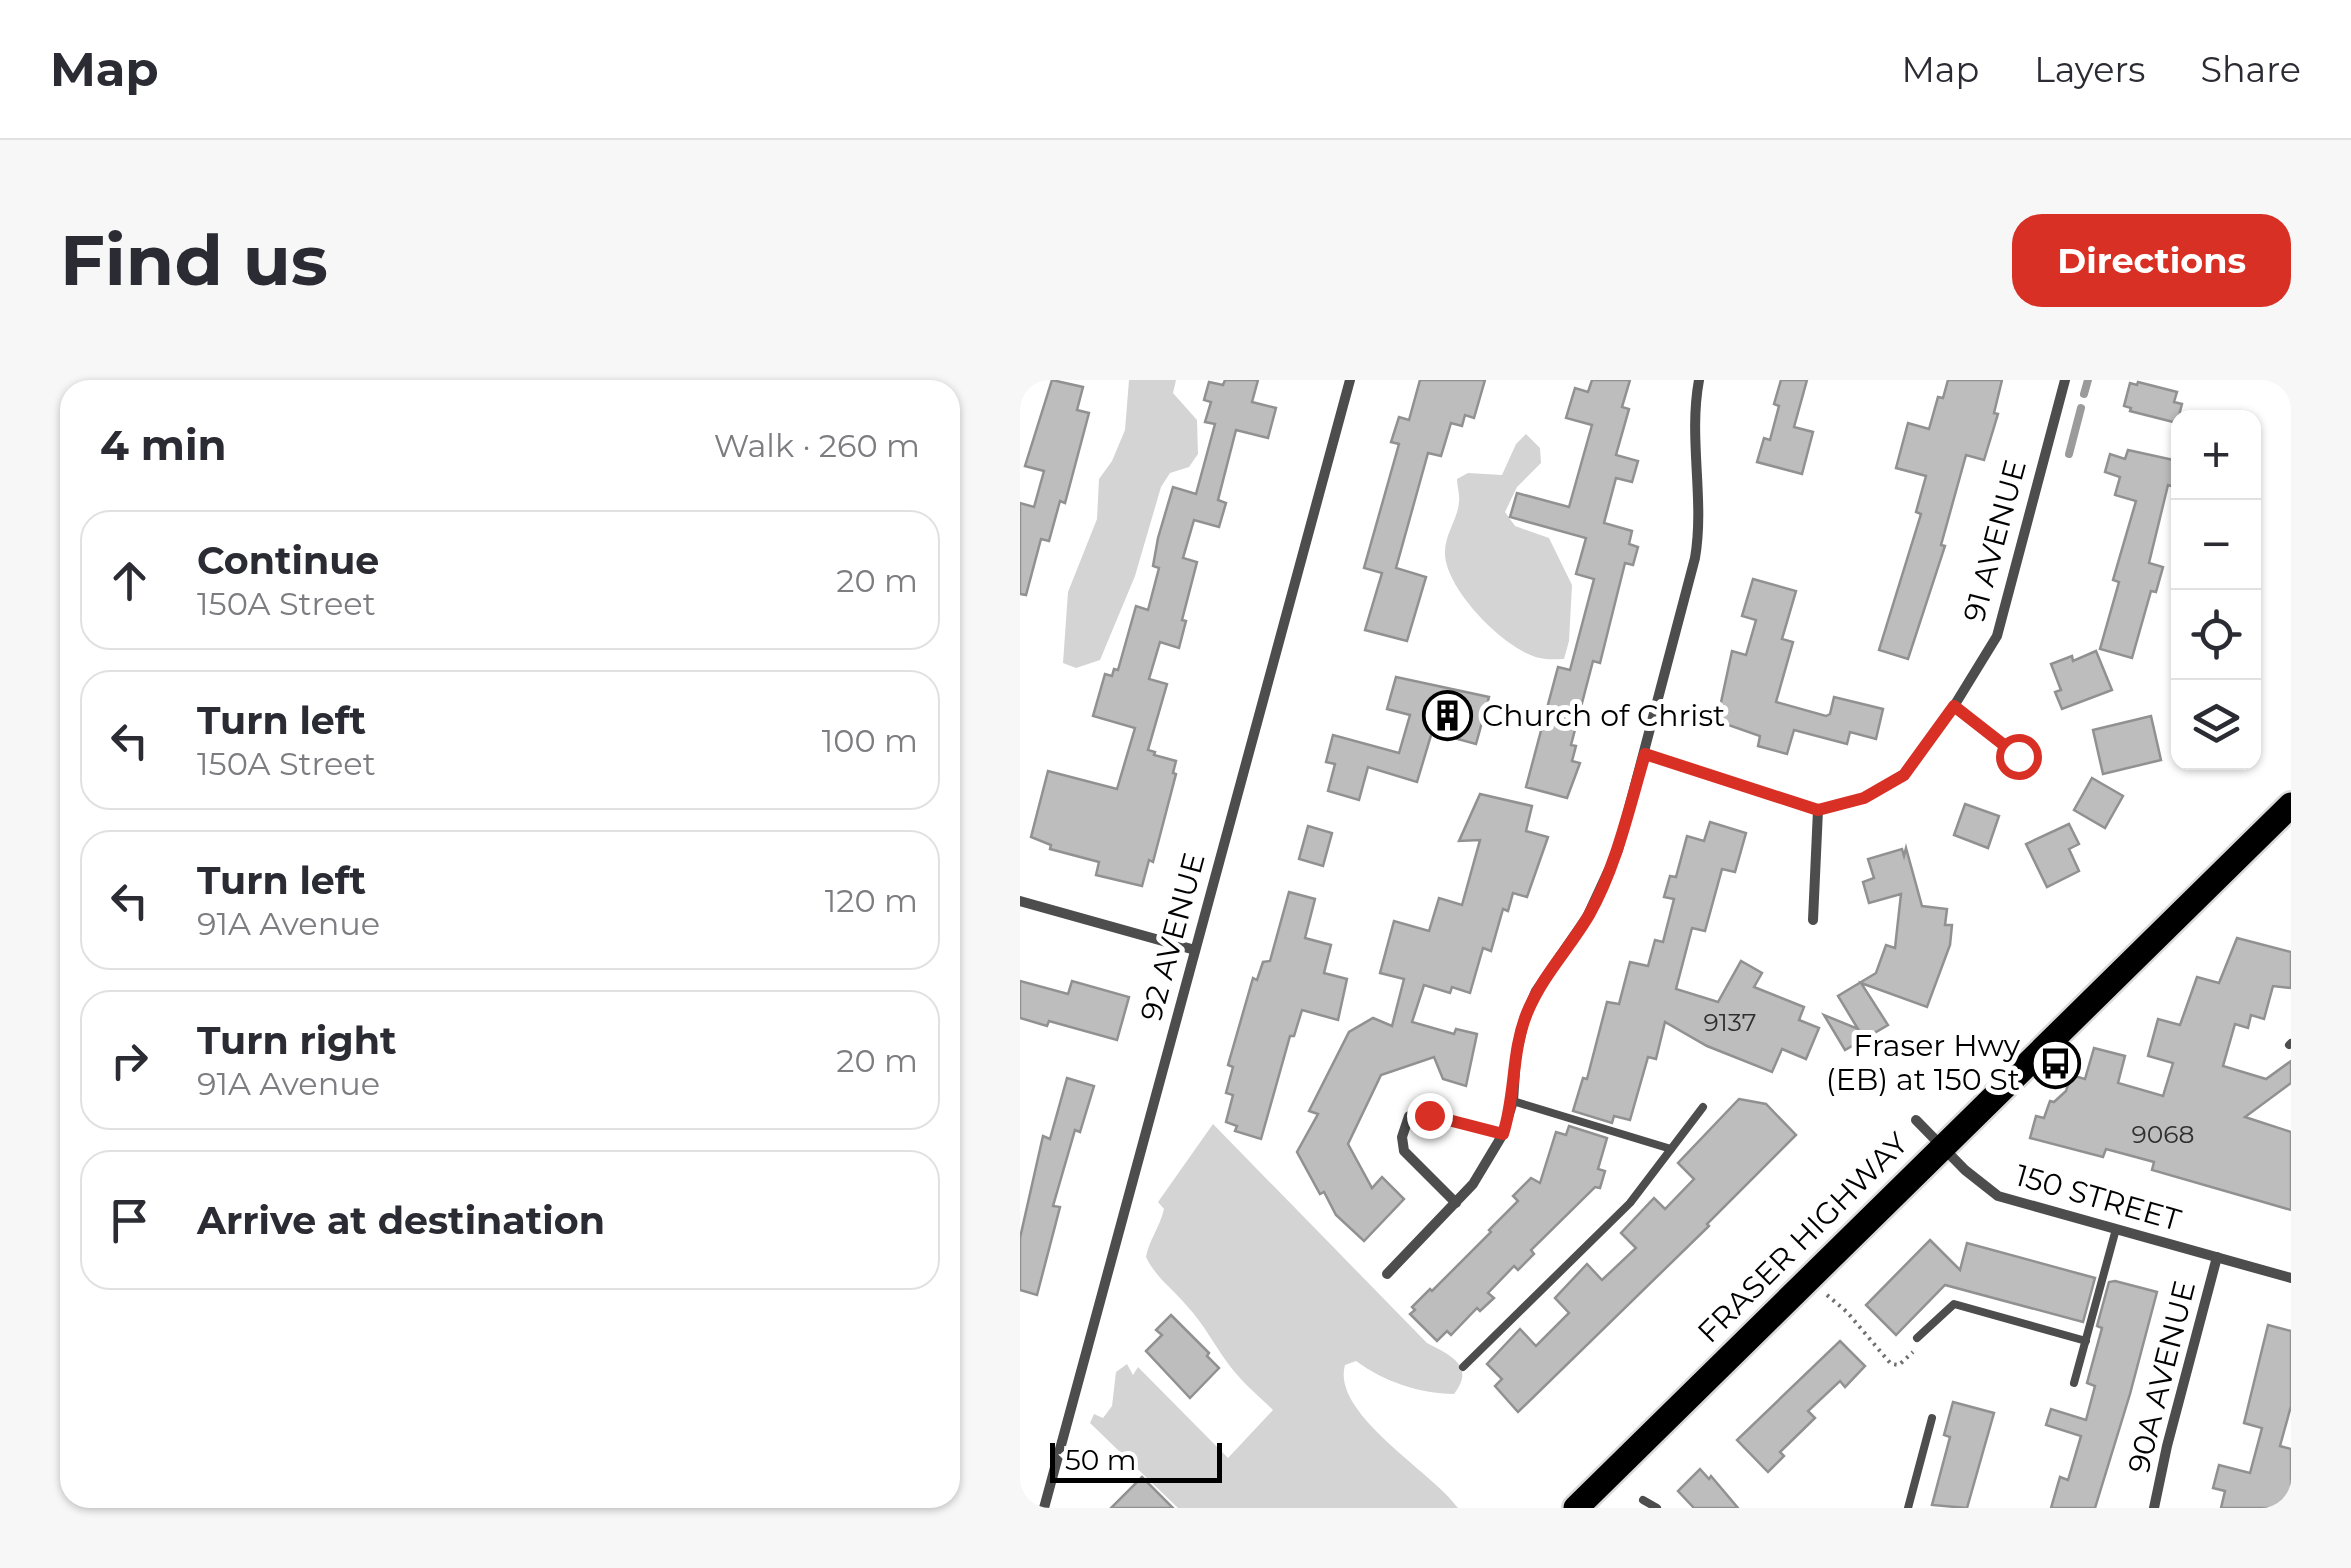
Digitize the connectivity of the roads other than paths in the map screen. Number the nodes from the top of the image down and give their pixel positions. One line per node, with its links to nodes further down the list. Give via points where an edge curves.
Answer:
1 (1350, 380): 11 (street, 92 AVENUE)
2 (1699, 380): 5 (street, via 1698,542)
3 (2065, 380): 4 (street, 91 AVENUE, via 1997,636)
4 (1954, 706): 6 (street); 8 (street, 91 AVENUE, via 1904,775 1864,798)
5 (1645, 754): 8 (street); 12 (street, via 1601,891 1525,1018)
6 (2018, 756)
7 (2291, 806): 16 (main road, FRASER HIGHWAY)
8 (1818, 810): 10 (street)
9 (1020, 901): 11 (street)
10 (1814, 920)
11 (1196, 950): 29 (street, 92 AVENUE)
12 (1512, 1101): 15 (street); 17 (lane)
13 (1704, 1107): 17 (lane)
14 (1916, 1120): 16 (street, 150 STREET)
15 (1503, 1134): 18 (street); 18 (street, via 1410,1116 1404,1151)
16 (1942, 1147): 19 (street, 150 STREET, via 1998,1196); 30 (main road, FRASER HIGHWAY)
17 (1672, 1149): 25 (lane, via 1630,1203)
18 (1456, 1203): 21 (street)
19 (2116, 1229): 20 (street, 150 STREET); 24 (lane)
20 (2218, 1258): 22 (street, 150 STREET); 33 (street, 90A AVENUE)
21 (1387, 1274)
22 (2291, 1278)
23 (1917, 1338): 24 (lane, via 1954,1304)
24 (2086, 1341): 26 (lane)
25 (1463, 1367)
26 (2074, 1383)
27 (1932, 1418): 32 (lane)
28 (1643, 1500): 31 (lane)
29 (1044, 1508)
30 (1576, 1508)
31 (1657, 1508)
32 (1908, 1508)
33 (2154, 1508)

